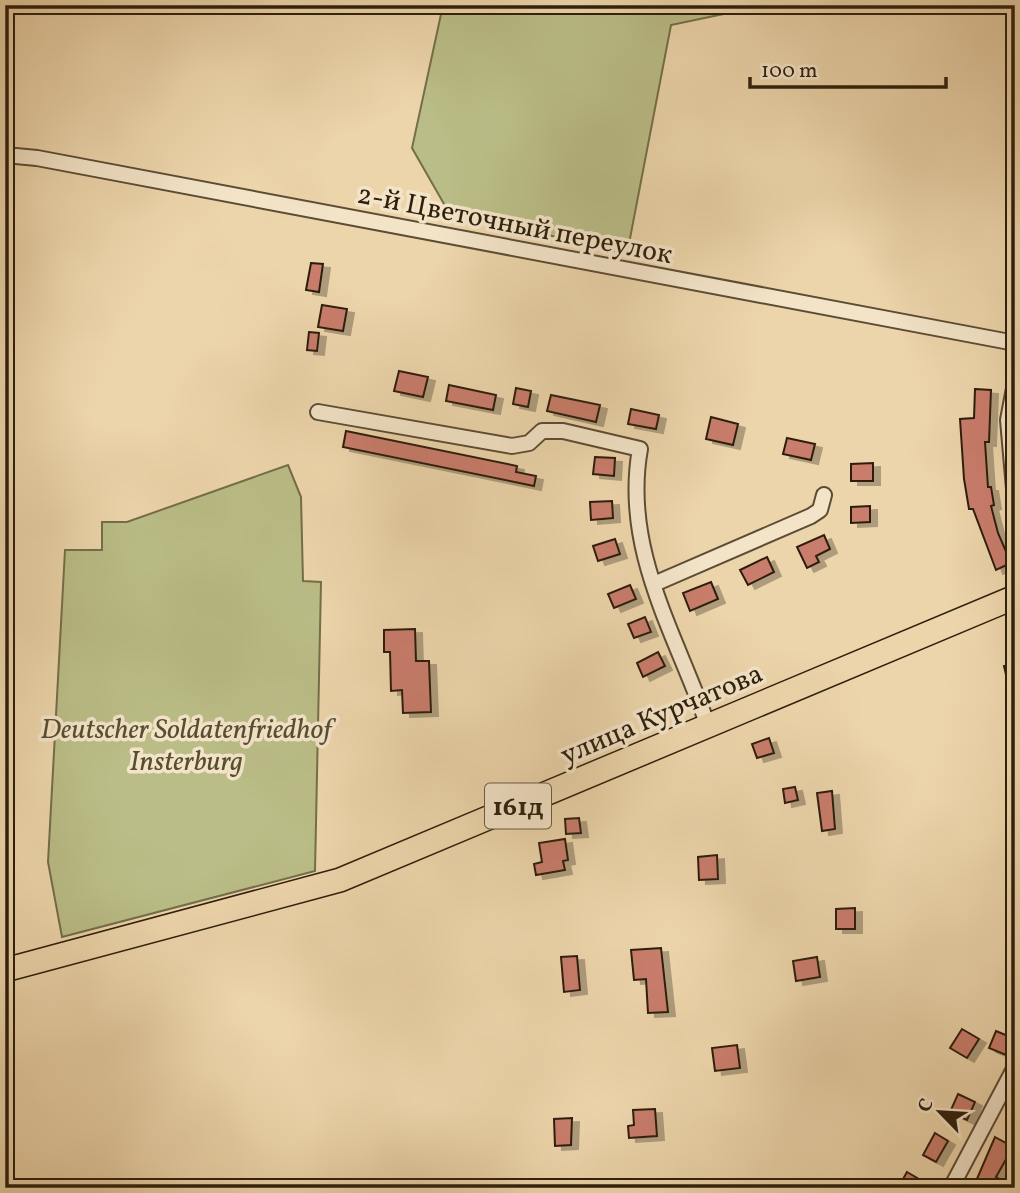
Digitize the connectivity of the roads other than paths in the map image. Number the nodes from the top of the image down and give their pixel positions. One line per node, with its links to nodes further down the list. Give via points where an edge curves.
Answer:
1 (5, 155): 2 (street, 2-й Цветочный переулок)
2 (1015, 343)
3 (1015, 383): 6 (street, via 1008,420)
4 (318, 412): 7 (street, via 512,446 529,443 542,431 563,431 640,449 634,481 636,524)
5 (824, 495): 7 (street, via 820,510 811,516)
6 (1015, 500)
7 (654, 584): 9 (street)
8 (1015, 597): 9 (main road, улица Курчатова / 161д)
9 (708, 726): 10 (main road, улица Курчатова / 161д, via 341,880)
10 (5, 970)
11 (1015, 1067): 12 (street)
12 (951, 1188)

